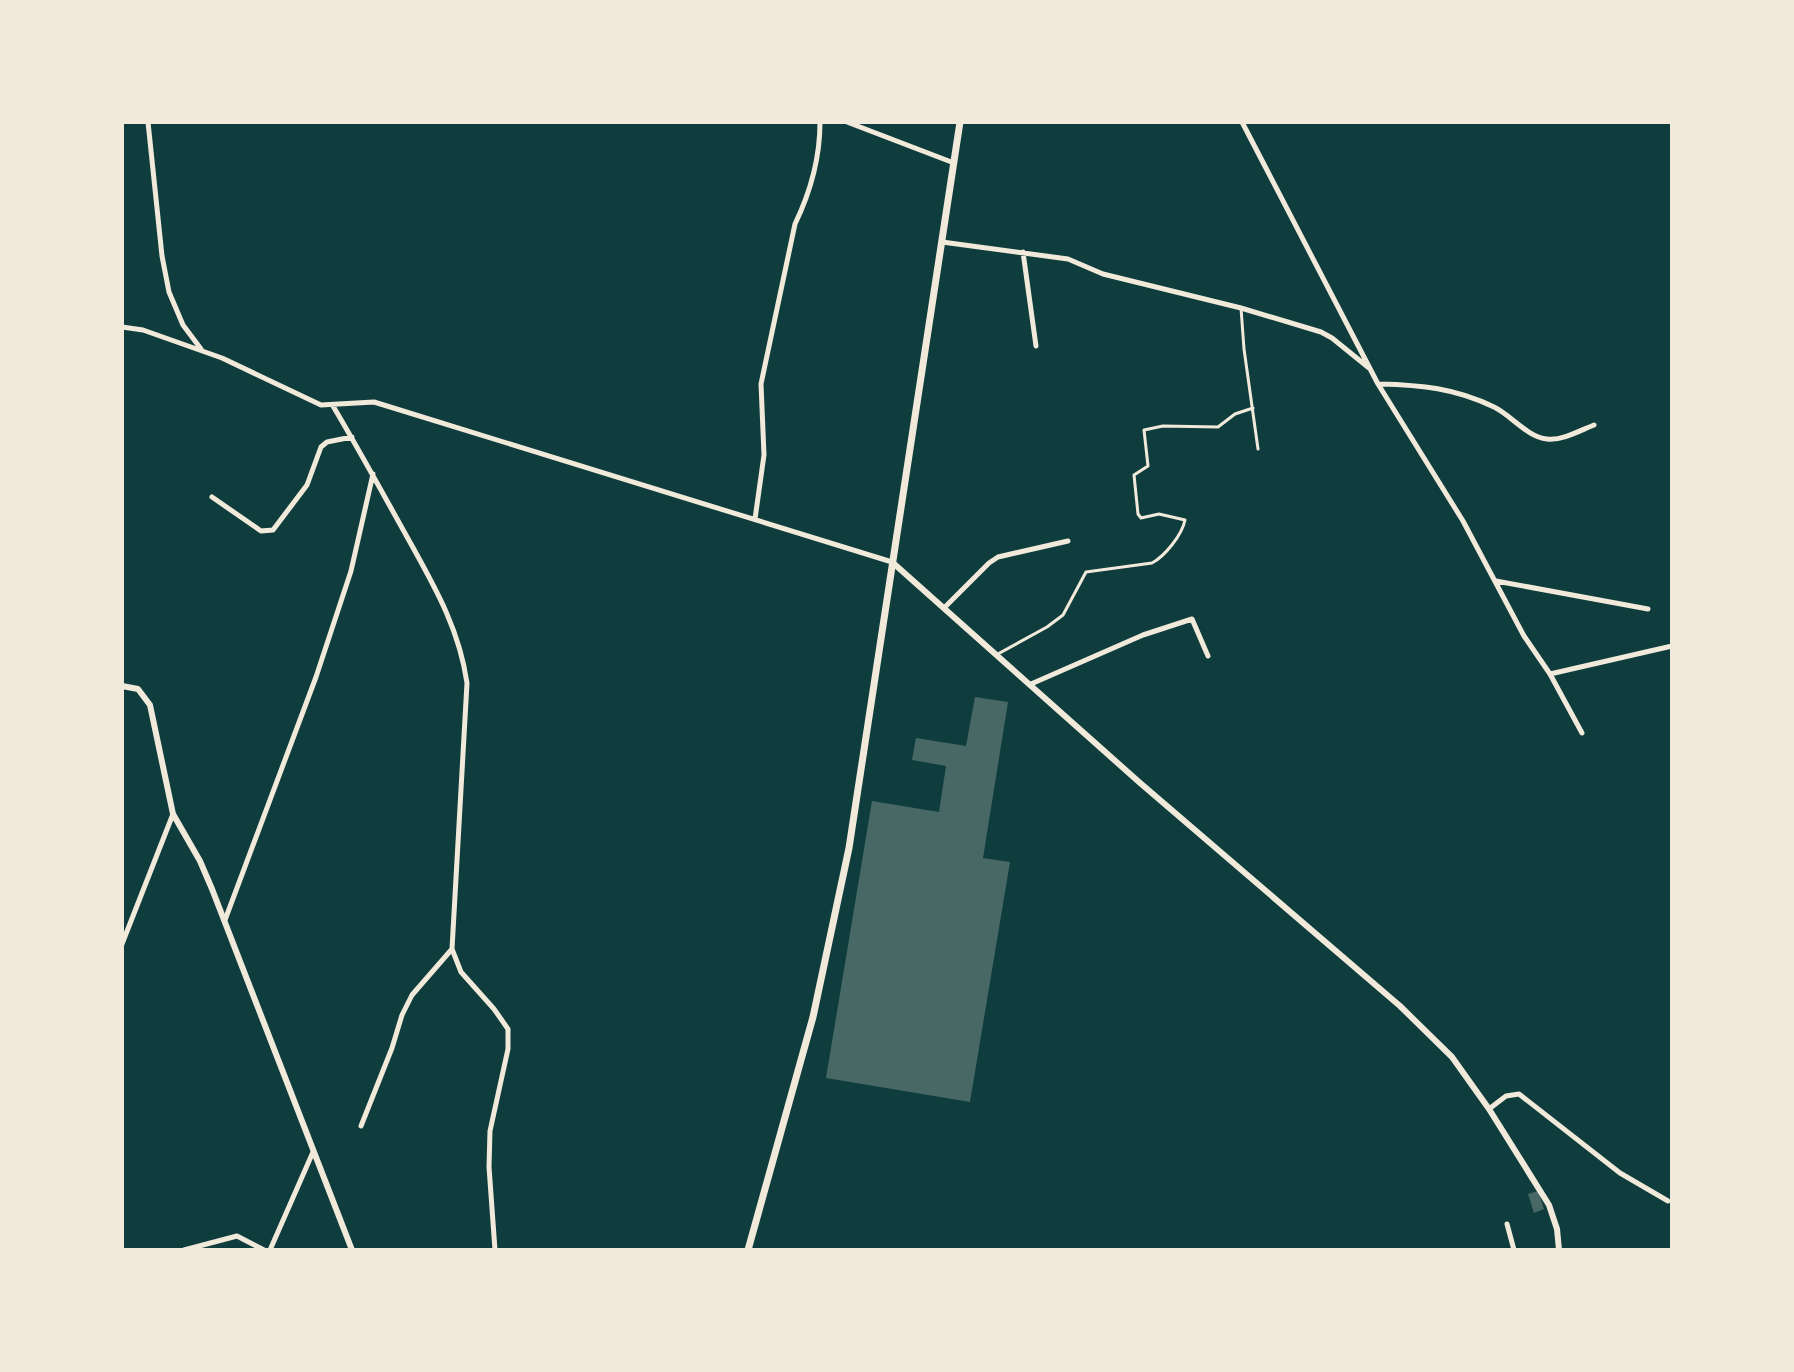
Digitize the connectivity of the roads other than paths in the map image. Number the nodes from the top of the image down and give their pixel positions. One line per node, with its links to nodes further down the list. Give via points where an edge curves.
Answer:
1 (148, 122): 12 (street, via 169,292 183,325)
2 (820, 122): 22 (street, via 807,200 795,224 761,384 764,455)
3 (847, 122): 6 (street)
4 (960, 122): 6 (main road)
5 (1242, 122): 13 (street)
6 (955, 164): 7 (main road)
7 (942, 242): 8 (street); 24 (main road)
8 (1023, 252): 9 (street, via 1068,259 1103,274); 11 (street)
9 (1241, 308): 13 (street, via 1321,332); 16 (street)
10 (122, 327): 12 (street)
11 (1036, 346)
12 (202, 350): 15 (street)
13 (1370, 370): 14 (street)
14 (1378, 384): 17 (street, via 1425,385 1461,394 1496,408 1546,439); 25 (street)
15 (333, 406): 18 (street); 22 (street, via 374,402)
16 (1253, 408): 19 (street); 29 (street, via 1218,427 1144,430 1149,459 1148,466 1134,475 1138,514 1185,520 1184,527 1152,563 1086,572 1063,615)
17 (1594, 425)
18 (352, 437): 20 (street); 21 (street, via 321,447 307,485 273,530 261,531)
19 (1258, 449)
20 (373, 473): 36 (street, via 351,571 316,677); 38 (street, via 463,650 467,683)
21 (212, 497)
22 (755, 519): 24 (street)
23 (1068, 541): 26 (street, via 998,557)
24 (892, 562): 26 (street); 49 (main road, via 828,953)
25 (1494, 581): 27 (street); 31 (street)
26 (944, 608): 29 (street)
27 (1648, 609)
28 (1672, 646): 31 (street)
29 (996, 655): 32 (street)
30 (1208, 656): 32 (street, via 1192,619)
31 (1550, 674): 34 (street)
32 (1031, 684): 39 (street, via 1400,1006 1452,1057)
33 (122, 686): 35 (street, via 138,689 150,705)
34 (1582, 733)
35 (173, 814): 36 (street); 37 (street)
36 (225, 920): 41 (street)
37 (122, 944)
38 (452, 949): 40 (street, via 407,1005); 48 (street, via 461,972 508,1029 490,1131)
39 (1489, 1109): 42 (street, via 1506,1096 1519,1094 1620,1173); 51 (street, via 1549,1205)
40 (361, 1126)
41 (313, 1152): 46 (street); 47 (street)
42 (1668, 1201)
43 (1507, 1224): 50 (street)
44 (184, 1250): 45 (street, via 237,1236)
45 (264, 1250)
46 (270, 1250)
47 (352, 1250)
48 (495, 1250)
49 (748, 1250)
50 (1514, 1250)
51 (1559, 1250)

